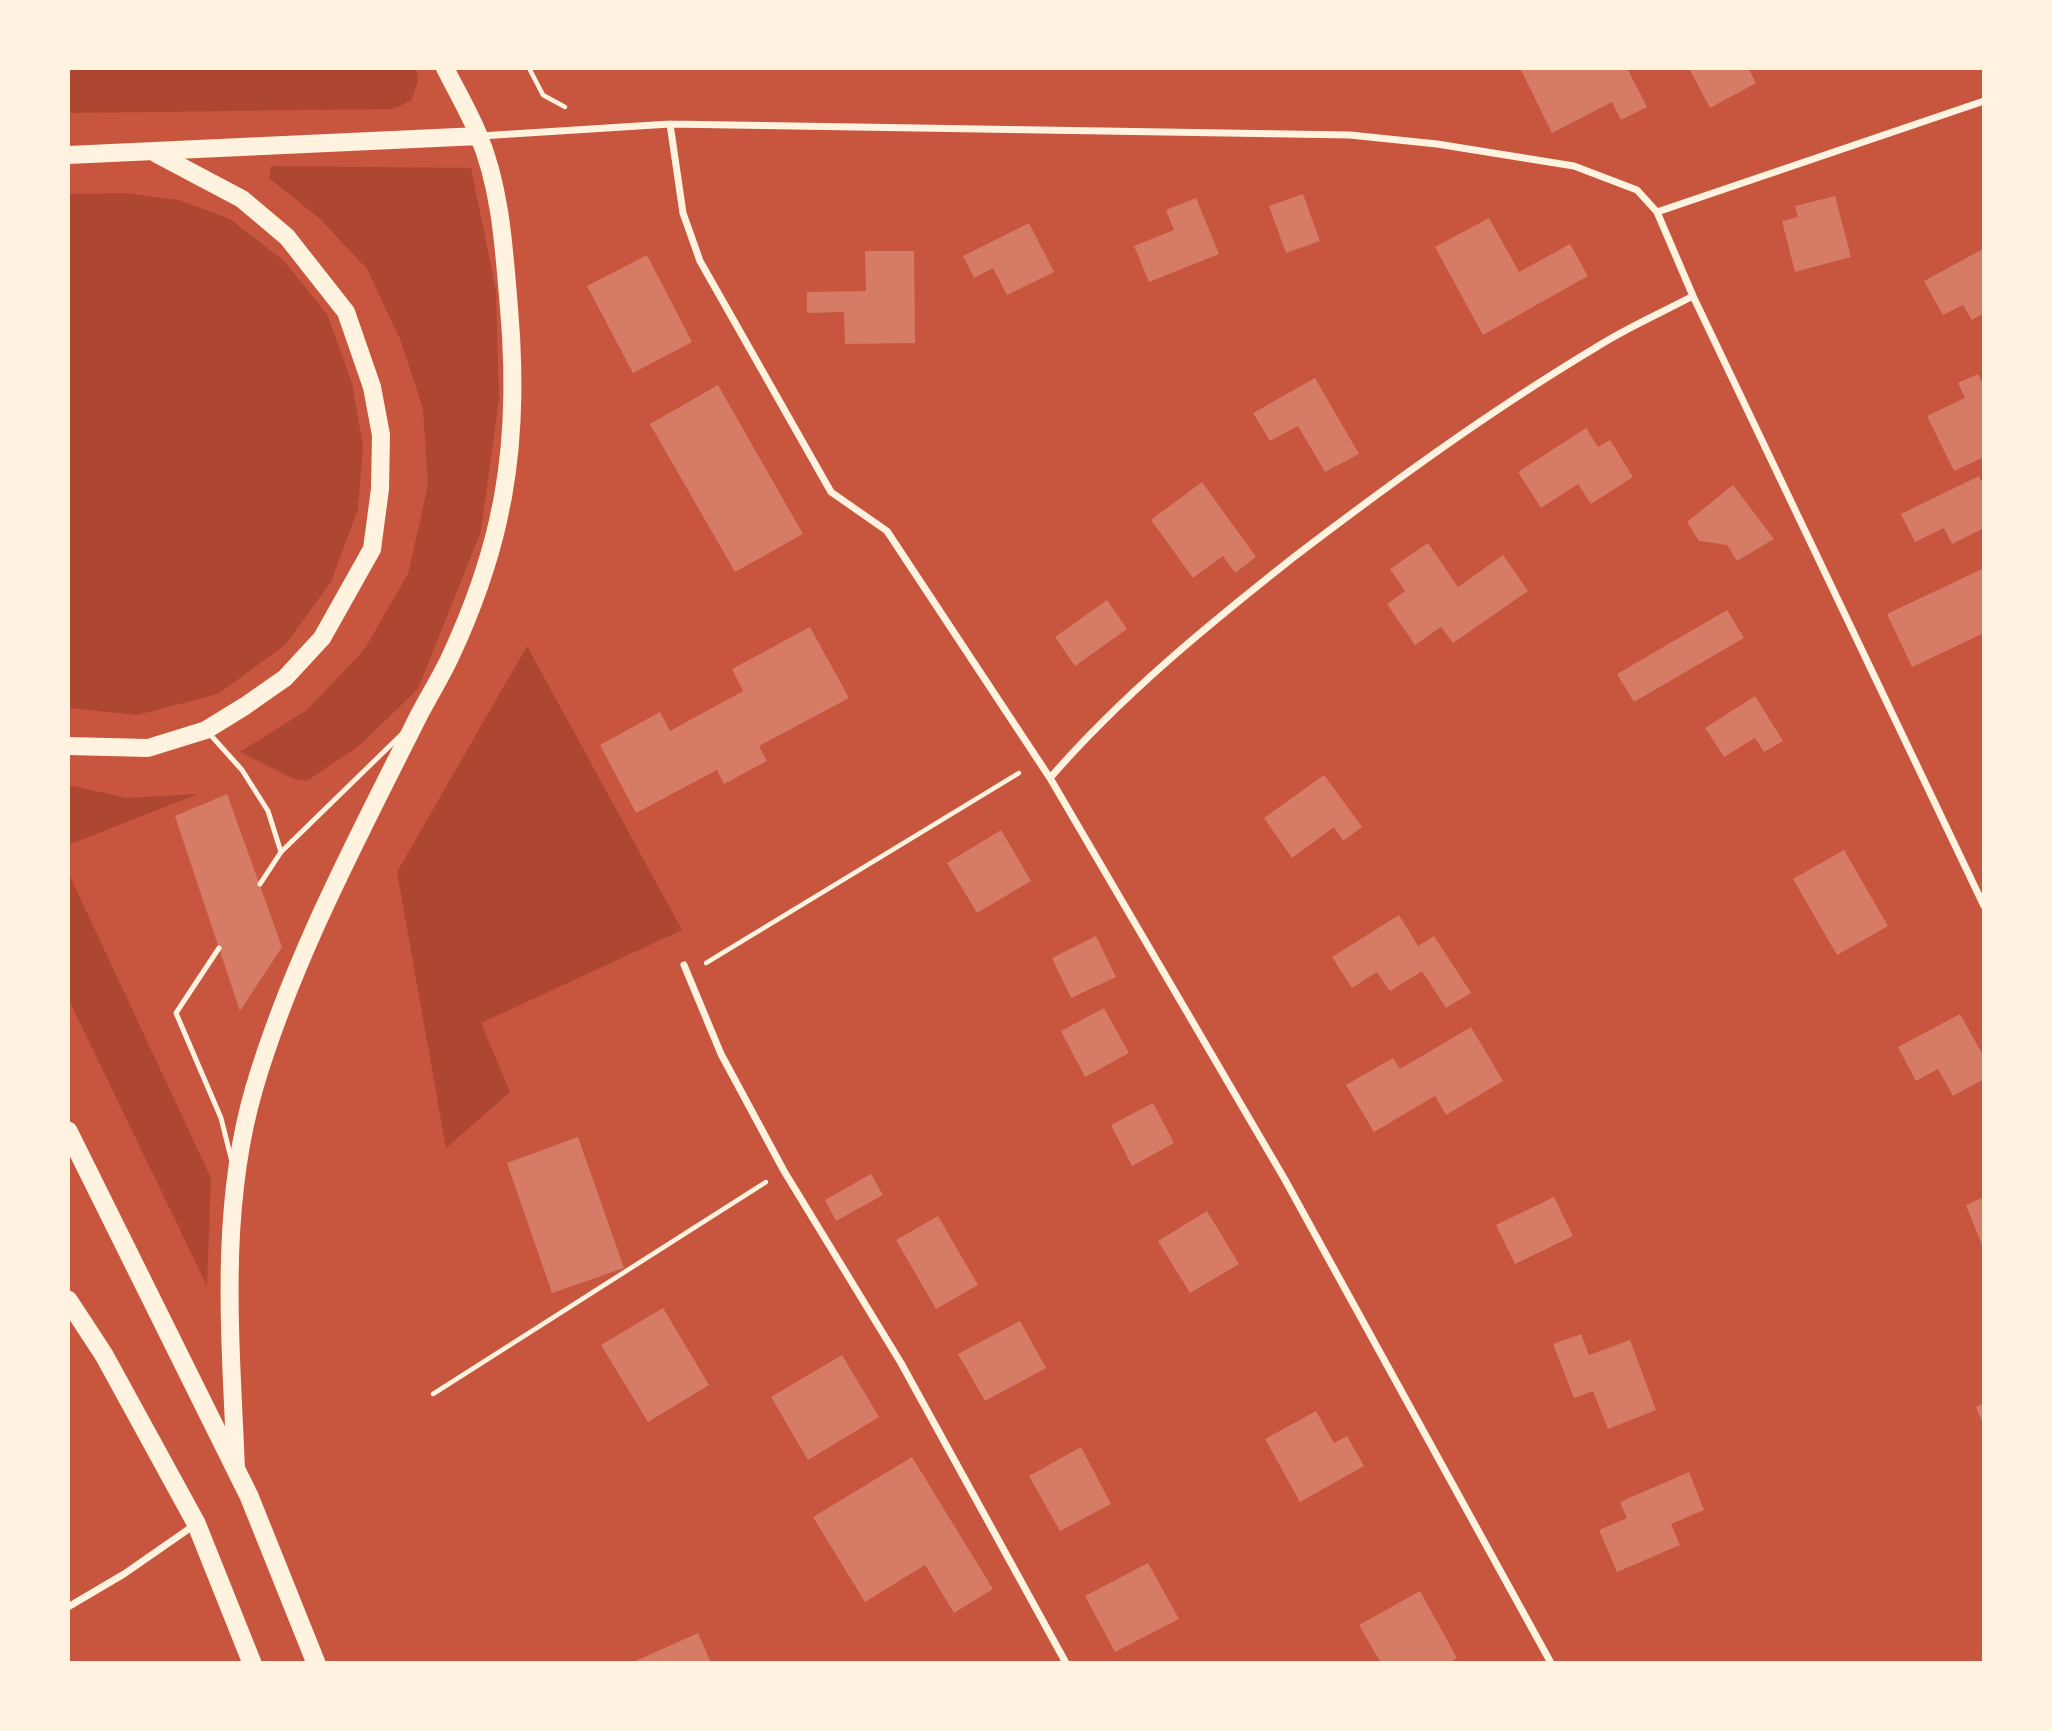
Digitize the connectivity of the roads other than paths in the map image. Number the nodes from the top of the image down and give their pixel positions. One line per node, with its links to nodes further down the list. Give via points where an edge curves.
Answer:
1 (445, 68): 4 (main road)
2 (1984, 101): 7 (street)
3 (670, 124): 4 (street); 7 (street, via 1350,135 1574,166 1637,190); 12 (street, via 684,213 700,261 831,492 887,531)
4 (479, 136): 5 (main road); 9 (main road, via 502,222 512,400 507,467 498,520 480,579 452,653)
5 (157, 154): 6 (main road); 10 (main road, via 242,200 287,237 317,274 346,312 372,387 381,435 372,549 349,594 322,638 285,678)
6 (68, 155)
7 (1657, 212): 8 (street)
8 (1693, 296): 12 (street, via 1597,346 1359,507 1231,607 1094,727); 15 (street)
9 (415, 721): 13 (lane); 19 (main road, via 276,1018)
10 (206, 730): 11 (main road, via 148,748); 13 (lane, via 242,771 268,811)
11 (68, 746)
12 (1050, 778): 29 (street, via 1284,1178)
13 (281, 852): 14 (lane)
14 (260, 884)
15 (1984, 906)
16 (219, 948): 19 (lane, via 176,1013 221,1118)
17 (684, 965): 28 (street, via 721,1054 785,1171 901,1363)
18 (68, 1131): 23 (highway)
19 (234, 1172): 23 (main road, via 229,1292)
20 (68, 1300): 22 (highway)
21 (68, 1318): 22 (main road)
22 (104, 1355): 24 (highway)
23 (237, 1474): 27 (highway)
24 (196, 1523): 25 (street); 26 (highway)
25 (68, 1607)
26 (253, 1663)
27 (316, 1663)
28 (1066, 1663)
29 (1551, 1663)

